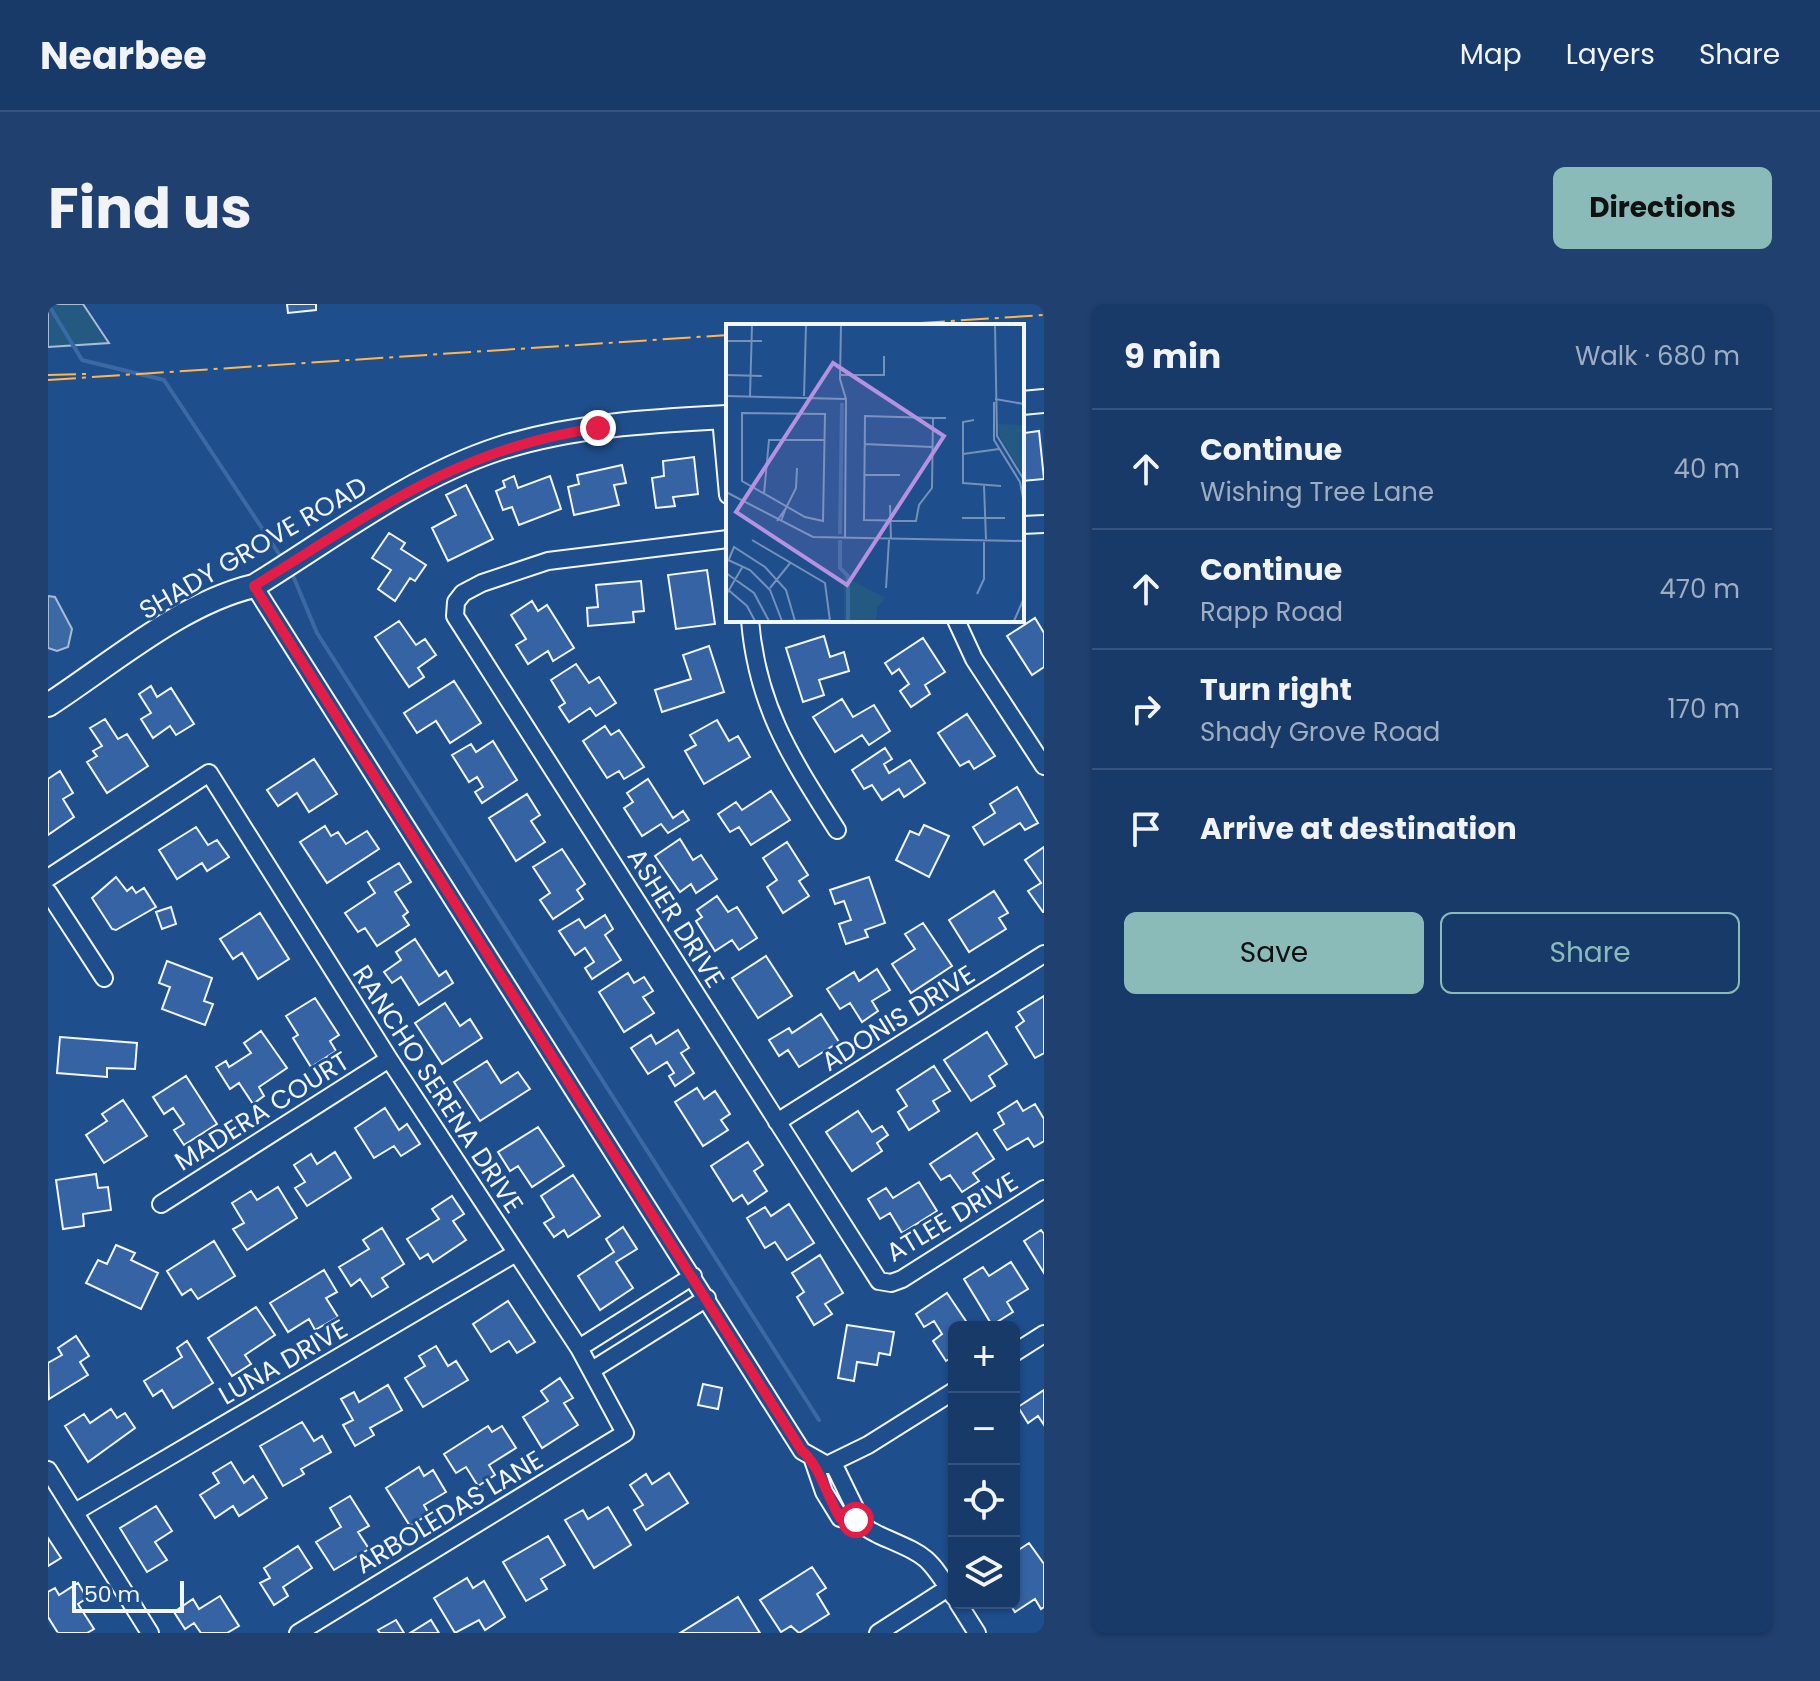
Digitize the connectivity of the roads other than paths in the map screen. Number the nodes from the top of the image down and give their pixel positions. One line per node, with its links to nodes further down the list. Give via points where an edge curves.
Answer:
1 (1044, 401): 2 (main road)
2 (1024, 403)
3 (725, 417): 4 (street); 8 (main road, SHADY GROVE ROAD, via 561,433 498,449 426,480)
4 (726, 443)
5 (1044, 524): 6 (street)
6 (1024, 525)
7 (726, 539): 19 (street, ASHER DRIVE, via 548,561 482,583 456,602 455,616)
8 (254, 586): 11 (main road, SHADY GROVE ROAD, via 210,600); 23 (street)
9 (750, 622): 13 (street, via 763,698)
10 (957, 622): 12 (street, via 974,659)
11 (48, 705)
12 (1044, 766)
13 (837, 830)
14 (48, 878): 18 (street, RANCHO SERENA DRIVE, via 209,773)
15 (48, 892): 17 (street)
16 (1044, 954): 19 (street, ADONIS DRIVE)
17 (104, 978)
18 (389, 1059): 21 (street, MADERA COURT); 22 (street, RANCHO SERENA DRIVE)
19 (777, 1122): 24 (street, ASHER DRIVE, via 866,1265)
20 (1044, 1189): 24 (street, ATLEE DRIVE, via 902,1279)
21 (161, 1204)
22 (516, 1253): 27 (street, RANCHO SERENA DRIVE); 35 (street, LUNA DRIVE)
23 (693, 1276): 25 (street); 27 (street)
24 (884, 1283)
25 (707, 1298): 29 (street); 32 (street, via 802,1451)
26 (1044, 1334): 28 (street)
27 (579, 1348): 29 (street, RANCHO SERENA DRIVE)
28 (1020, 1349)
29 (592, 1370): 31 (street, RANCHO SERENA DRIVE)
30 (951, 1393): 33 (street)
31 (625, 1433): 41 (street, ARBOLEDAS LANE)
32 (813, 1460): 33 (street); 36 (street, via 840,1518)
33 (833, 1463): 36 (street)
34 (48, 1470): 35 (street)
35 (75, 1512): 40 (street)
36 (856, 1520): 37 (street, via 913,1548 934,1565)
37 (948, 1588)
38 (948, 1598): 42 (street)
39 (961, 1609): 43 (street)
40 (150, 1633)
41 (298, 1633)
42 (878, 1633)
43 (977, 1633)

